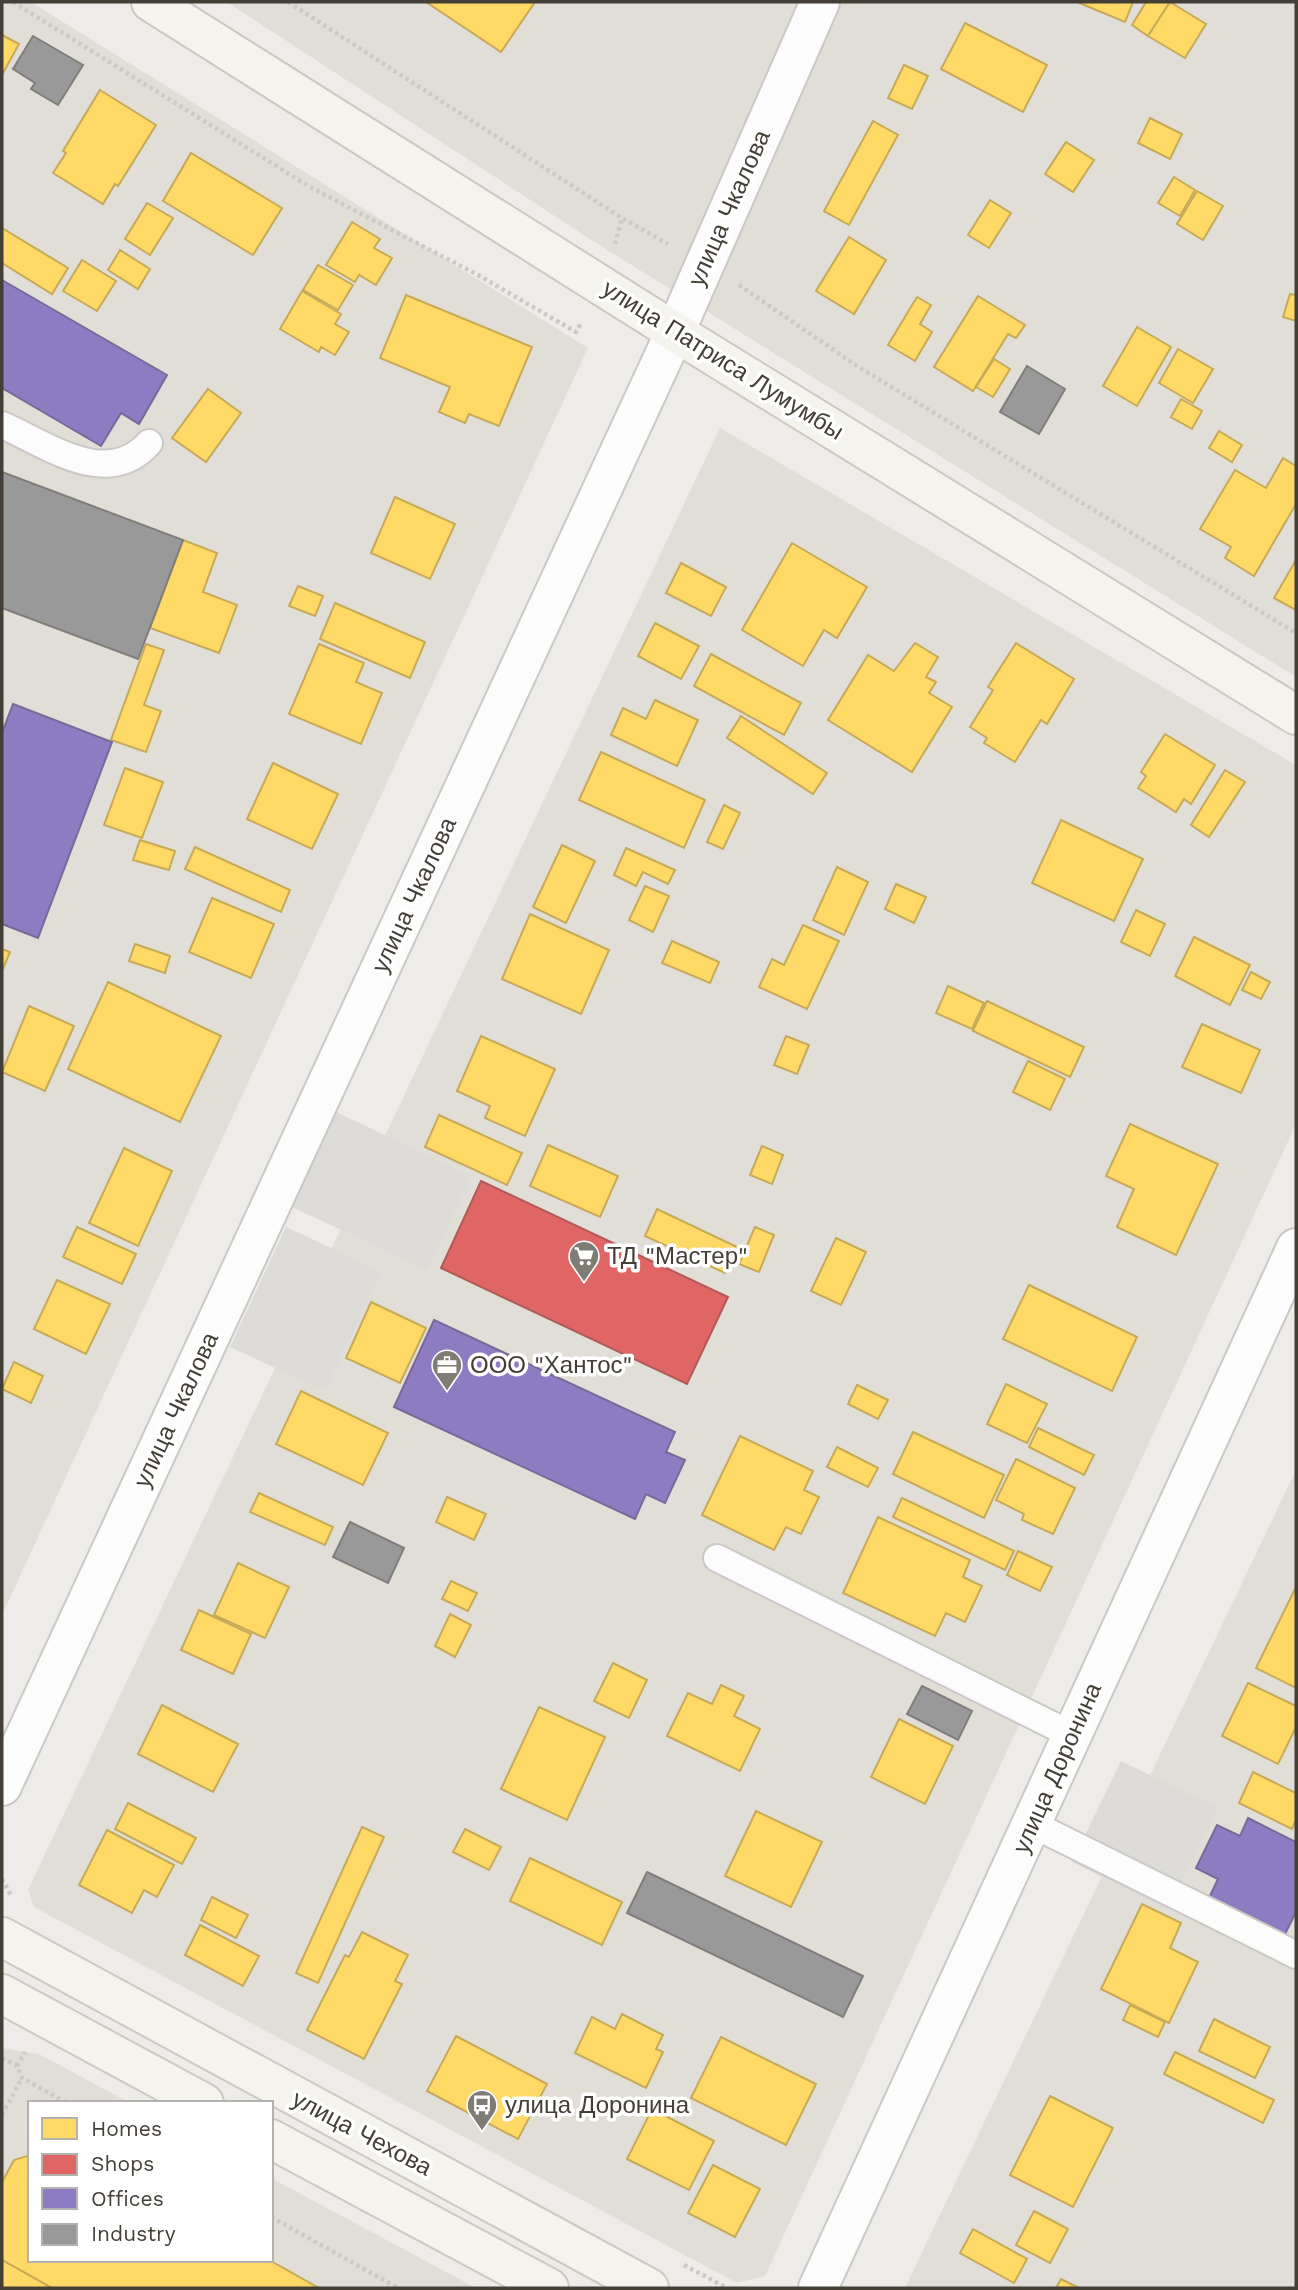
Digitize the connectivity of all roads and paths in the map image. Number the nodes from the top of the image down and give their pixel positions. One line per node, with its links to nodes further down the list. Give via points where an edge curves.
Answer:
1 (13, 2): 6 (path, via 310,187)
2 (151, 2): 7 (street, улица Патриса Лумумбы)
3 (288, 2): 5 (path, via 622,218)
4 (820, 2): 5 (street, улица Чкалова)
5 (704, 265): 7 (street, улица Чкалова); 10 (path, via 857,366)
6 (576, 332)
7 (675, 332): 11 (street, улица Патриса Лумумбы); 15 (street, улица Чкалова)
8 (2, 425): 9 (lane, via 87,463 110,466 137,457)
9 (149, 443)
10 (1296, 633)
11 (1296, 715)
12 (1296, 1248): 14 (street, улица Доронина)
13 (717, 1558): 14 (lane)
14 (1072, 1735): 16 (street, улица Доронина)
15 (2, 1786)
16 (1032, 1824): 18 (lane); 30 (street, улица Доронина)
17 (2, 1937): 29 (street, улица Чехова)
18 (1296, 1955)
19 (2, 1994): 23 (street)
20 (2, 2058): 21 (path, via 17,2066)
21 (22, 2078): 22 (path); 24 (path)
22 (63, 2101)
23 (200, 2101)
24 (2, 2115)
25 (273, 2140): 28 (street, улица Чехова)
26 (273, 2218): 27 (path)
27 (398, 2288)
28 (549, 2288)
29 (649, 2288)
30 (818, 2288)

